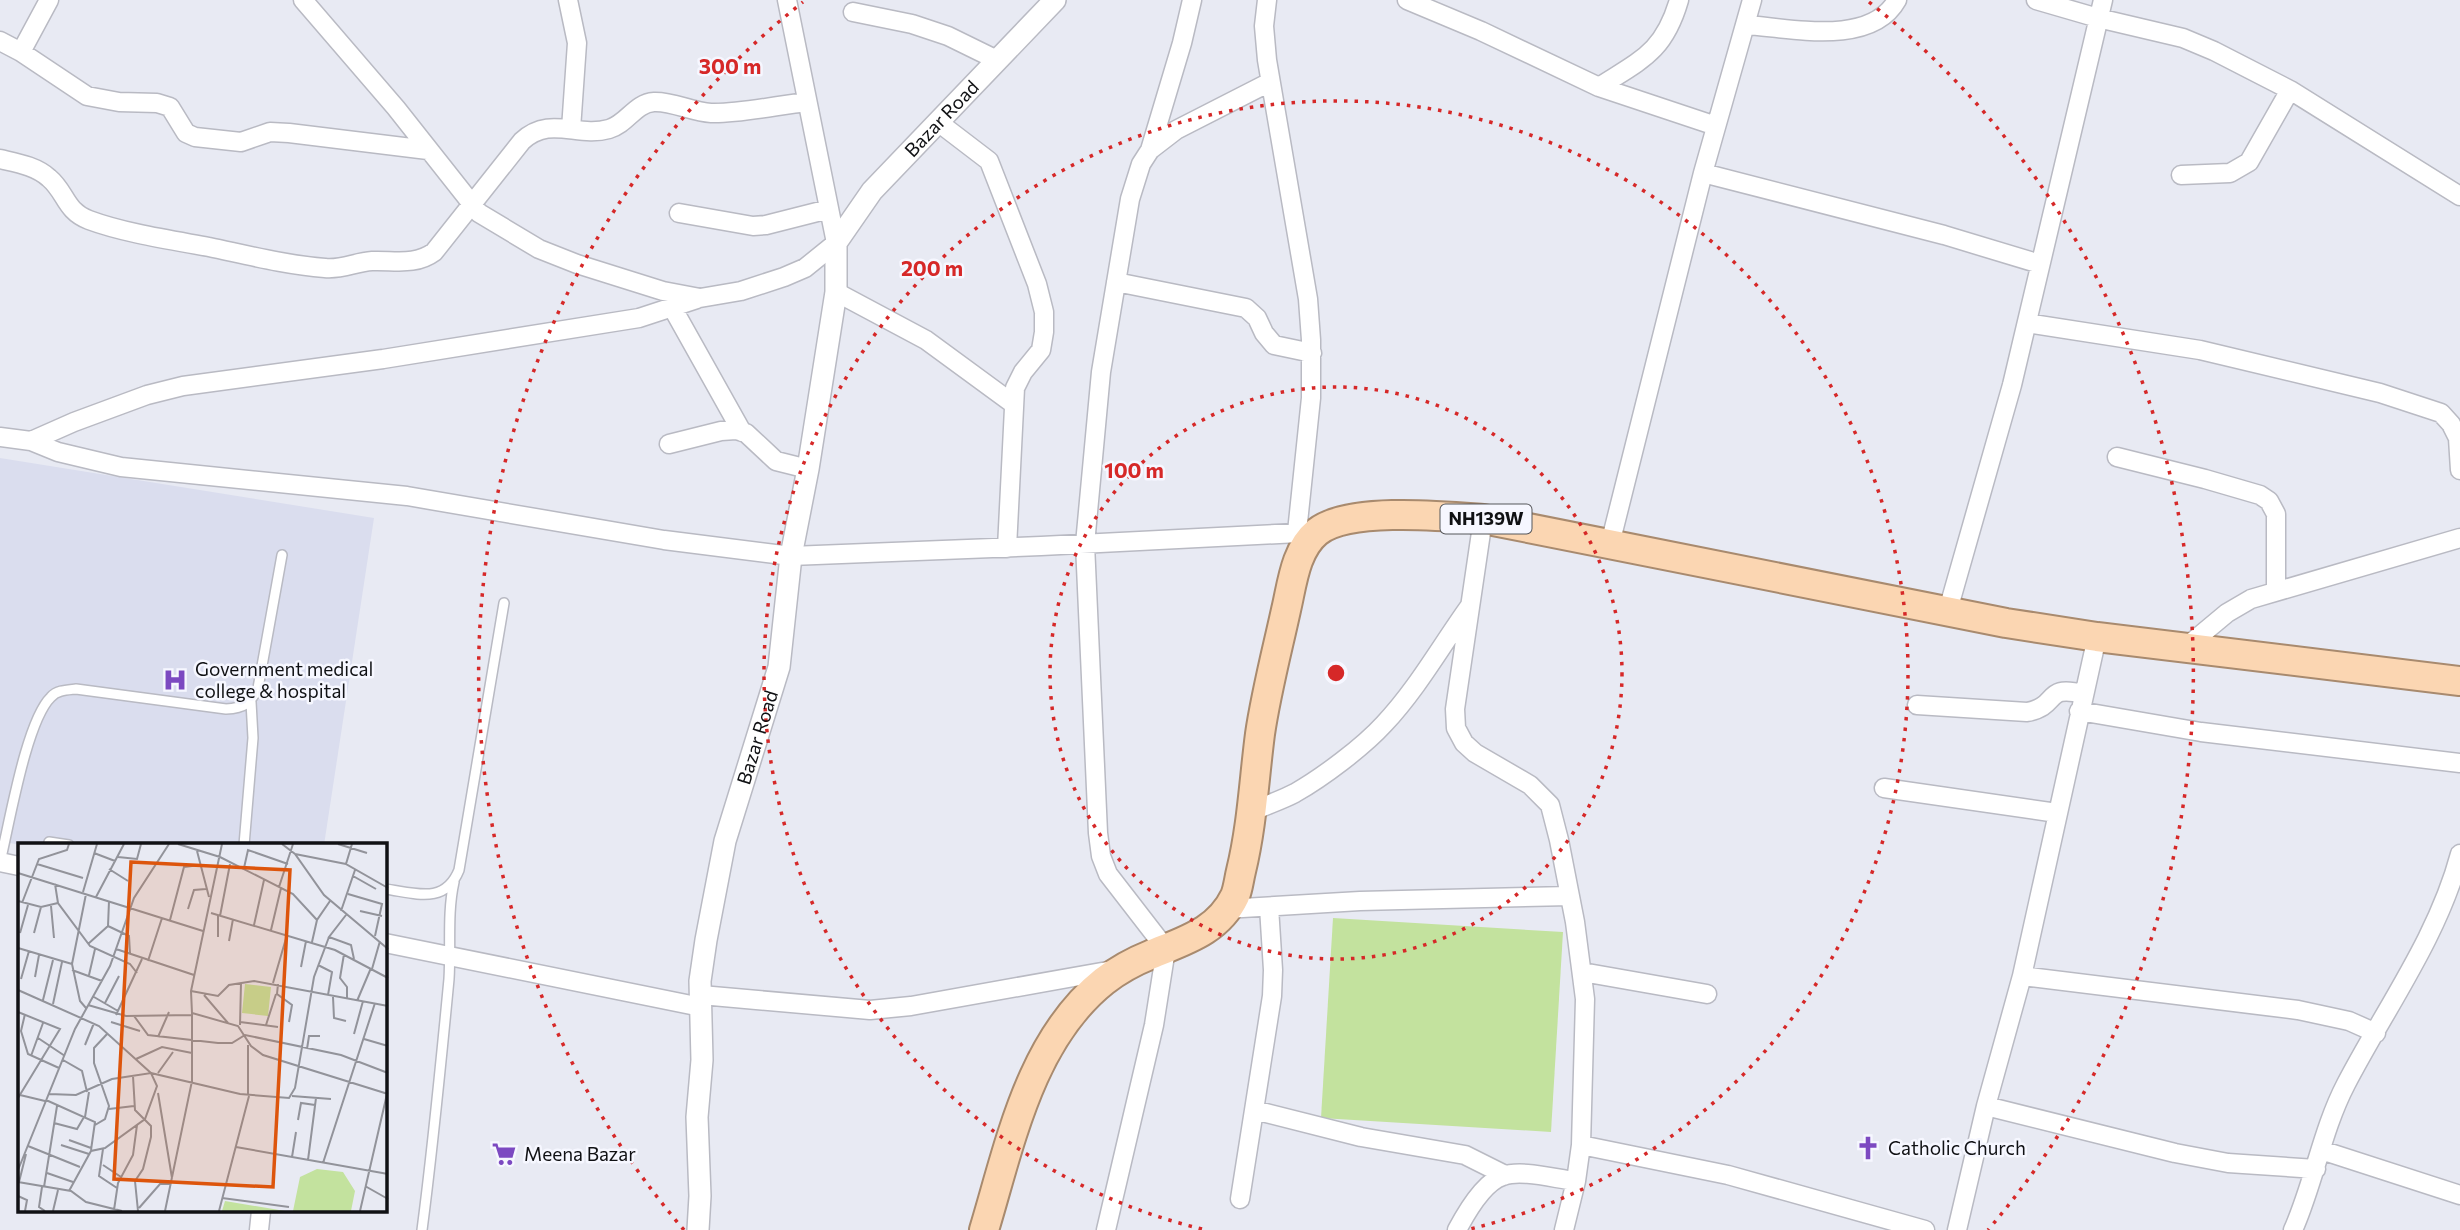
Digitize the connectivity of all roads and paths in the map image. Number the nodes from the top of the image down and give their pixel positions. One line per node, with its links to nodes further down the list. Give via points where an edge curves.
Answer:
1 (49, 0): 17 (street)
2 (303, 0): 26 (street)
3 (568, 0): 25 (street, via 578,43)
4 (788, 0): 22 (street, Bazar Road)
5 (1055, 0): 18 (street, Bazar Road)
6 (1192, 0): 27 (street)
7 (1267, 0): 19 (street, via 1264,26)
8 (1406, 0): 20 (street)
9 (1679, 0): 20 (street, via 1666,33 1652,52)
10 (1752, 0): 15 (street)
11 (1897, 0): 15 (street, via 1883,18 1853,29)
12 (2036, 0): 13 (street)
13 (2100, 9): 21 (street, via 2214,51); 36 (street)
14 (853, 12): 18 (street, via 948,36)
15 (1745, 25): 24 (street)
16 (0, 41): 17 (street)
17 (21, 52): 26 (street, via 87,96 170,107 186,133 195,137 242,142 270,132 289,133)
18 (997, 60): 23 (street, Bazar Road)
19 (1270, 82): 27 (street, via 1176,130); 42 (street, via 1308,299)
20 (1599, 87): 24 (street)
21 (2290, 90): 30 (street, via 2249,163 2230,173); 31 (street)
22 (807, 102): 25 (street, via 715,113 655,101 644,103 609,129); 33 (street, Bazar Road)
23 (938, 122): 35 (street, Bazar Road, via 872,191); 43 (street, via 989,160 1042,302 1041,350 1023,372)
24 (1716, 126): 29 (street)
25 (571, 129): 32 (street, via 541,129 530,134)
26 (428, 150): 32 (street)
27 (1150, 150): 37 (street, via 1130,199)
28 (0, 159): 32 (street, via 29,166 48,177 75,212 89,220 326,269 370,261 425,259)
29 (1703, 173): 36 (street); 55 (street)
30 (2181, 176)
31 (2460, 196)
32 (472, 205): 39 (street, via 479,214 539,249 663,291)
33 (829, 209): 34 (street, via 752,226); 35 (street, Bazar Road)
34 (679, 213)
35 (836, 243): 38 (street, Bazar Road); 39 (street, via 805,268 784,277)
36 (2040, 264): 41 (street)
37 (1116, 282): 42 (street, via 1246,308 1274,345); 54 (street, via 1101,372)
38 (836, 292): 43 (street, via 926,340); 49 (street, Bazar Road)
39 (700, 298): 40 (street)
40 (672, 307): 44 (street); 46 (street, via 639,318 183,386 147,395)
41 (2027, 323): 50 (street, via 2200,350 2441,412 2458,438); 62 (street)
42 (1311, 353): 52 (street)
43 (1012, 403): 56 (street)
44 (742, 432): 47 (street, via 721,431); 49 (street, via 776,461)
45 (0, 437): 46 (street)
46 (31, 442): 58 (street, via 121,467 407,496 664,540)
47 (669, 444)
48 (2117, 457): 59 (street, via 2270,501 2276,514)
49 (808, 469): 58 (street, Bazar Road)
50 (2460, 470)
51 (1483, 519): 52 (highway, NH139W, via 1380,515); 55 (highway, NH139W); 61 (street)
52 (1307, 532): 54 (street); 71 (highway, via 1260,733)
53 (2460, 537): 59 (street)
54 (1085, 544): 56 (street); 86 (street, via 1101,856 1108,874)
55 (1610, 544): 62 (highway, NH139W)
56 (1007, 548): 58 (street)
57 (282, 555): 66 (lane, via 258,688)
58 (791, 556): 92 (street, Bazar Road, via 779,667 726,841 706,940)
59 (2276, 591): 64 (street, via 2239,605)
60 (504, 603): 80 (lane)
61 (1471, 604): 71 (street, via 1377,732 1300,789); 82 (street, via 1456,728 1475,753 1530,785 1550,806)
62 (1948, 610): 63 (highway, NH139W)
63 (2096, 637): 64 (highway, NH139W); 67 (street)
64 (2185, 648): 65 (highway, NH139W)
65 (2460, 681)
66 (251, 702): 75 (lane, via 253,738); 77 (lane, via 226,709 76,689 51,696 34,726)
67 (2081, 702): 68 (street, via 2060,691 2043,707 2027,712); 69 (street, via 2201,732); 72 (street)
68 (1917, 705)
69 (2460, 763)
70 (1884, 789): 72 (street)
71 (1251, 812): 84 (highway, via 1235,896)
72 (2057, 813): 90 (street)
73 (49, 842): 74 (lane)
74 (56, 843)
75 (244, 843)
76 (2460, 854): 79 (street)
77 (0, 862): 78 (street)
78 (18, 866)
79 (2457, 874): 93 (street)
80 (454, 882): 81 (lane, via 428,895); 87 (lane)
81 (387, 889)
82 (1570, 896): 83 (street); 89 (street)
83 (1269, 907): 84 (street); 95 (street, via 1272,996)
84 (1226, 909): 86 (highway, via 1216,923)
85 (387, 943): 87 (street)
86 (1166, 949): 88 (highway); 108 (street, via 1154,1025)
87 (451, 956): 92 (street); 105 (lane)
88 (1127, 968): 92 (street, via 870,1010); 107 (highway, via 1081,1002 1050,1044 1024,1101)
89 (1582, 972): 91 (street); 96 (street)
90 (2022, 976): 93 (street, via 2298,1010 2349,1021); 94 (street)
91 (1707, 994)
92 (701, 1001): 106 (street, Bazar Road)
93 (2376, 1033): 97 (street, via 2346,1085)
94 (1986, 1106): 98 (street, via 2175,1153 2228,1163); 112 (street)
95 (1254, 1110): 99 (street, via 1361,1137 1465,1155); 102 (street)
96 (1581, 1145): 100 (street); 111 (street, via 1728,1175)
97 (2321, 1150): 98 (street); 101 (street)
98 (2316, 1169): 113 (street)
99 (1504, 1175): 100 (street); 109 (street, via 1478,1197)
100 (1576, 1181): 110 (street)
101 (2460, 1195)
102 (1240, 1199)
103 (261, 1212): 104 (street)
104 (258, 1230)
105 (422, 1230)
106 (698, 1230)
107 (984, 1230)
108 (1106, 1230)
109 (1457, 1230)
110 (1564, 1230)
111 (1925, 1230)
112 (1957, 1230)
113 (2293, 1230)

